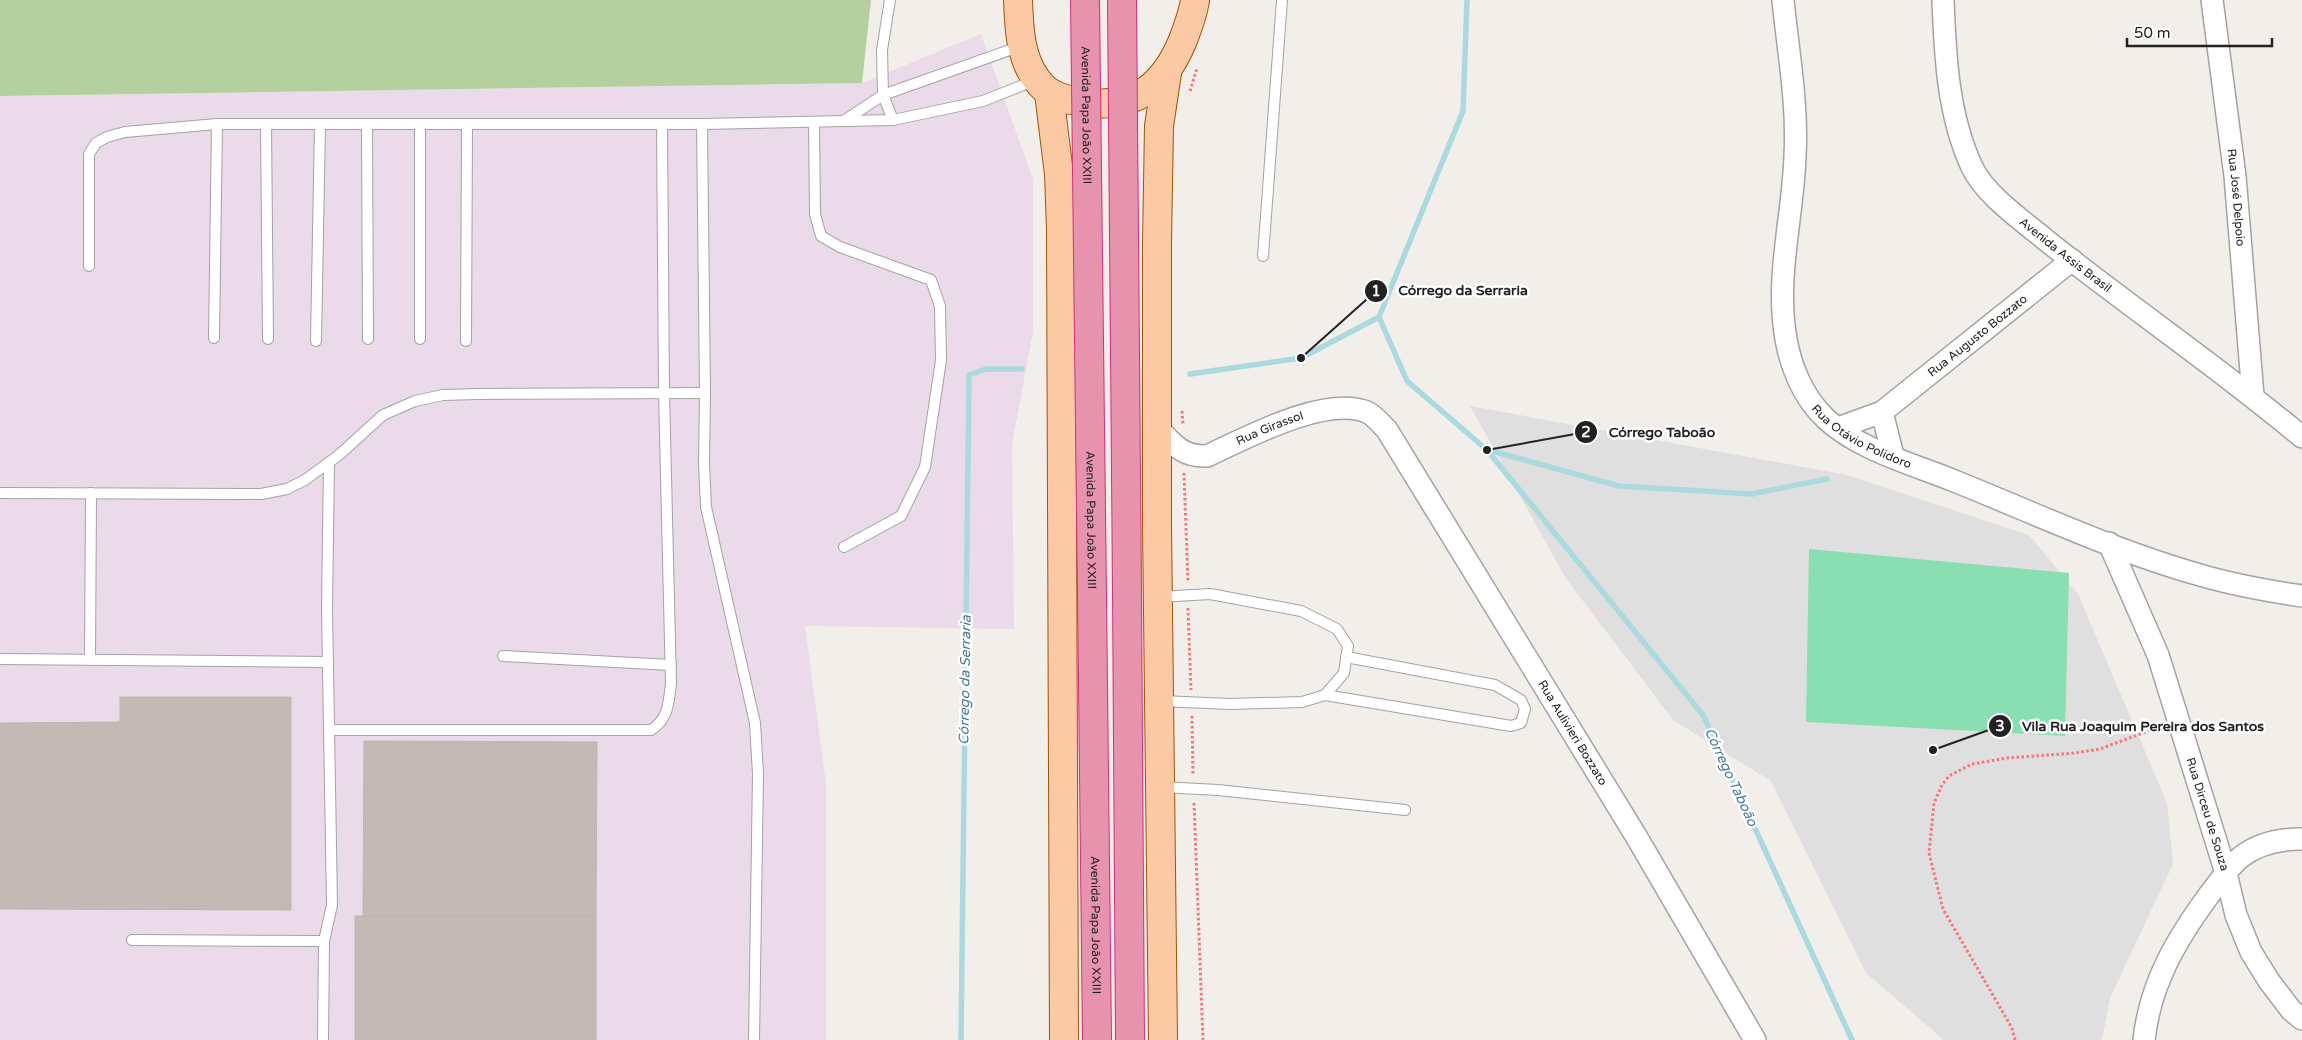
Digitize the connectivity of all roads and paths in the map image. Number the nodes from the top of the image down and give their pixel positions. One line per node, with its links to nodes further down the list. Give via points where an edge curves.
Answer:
1 (890, 0): 14 (lane, via 882,50)
2 (1018, 0): 10 (main road)
3 (1086, 0): 77 (highway, Avenida Papa João XXIII, bridge)
4 (1122, 0): 78 (highway, bridge)
5 (1195, 0): 12 (main road, via 1188,28)
6 (1282, 0): 27 (lane)
7 (1782, 0): 42 (street, Rua Otávio Polidoro, via 1796,153 1782,277 1786,340 1805,394)
8 (1943, 0): 28 (street, Avenida Assis Brasil, via 1944,53 1955,114 1972,168 1990,191)
9 (2212, 0): 38 (street, Rua José Delpoio, via 2235,176)
10 (1022, 46): 13 (main road, via 1026,61); 14 (lane)
11 (1198, 64): 15 (path)
12 (1167, 73): 13 (main road, via 1149,90 1128,100 1098,105 1068,100); 41 (main road, via 1158,156)
13 (1043, 87): 17 (lane); 76 (main road, via 1059,174 1061,229)
14 (883, 95): 16 (lane); 17 (lane)
15 (1188, 97)
16 (846, 120): 17 (lane); 18 (lane)
17 (893, 120)
18 (814, 122): 26 (lane); 51 (lane, via 815,214 821,236 840,247 931,280 940,306 941,360 925,468 901,516)
19 (217, 124): 20 (lane); 29 (lane, via 125,132 96,144 89,154); 30 (lane)
20 (266, 124): 21 (lane); 31 (lane)
21 (320, 124): 22 (lane); 34 (lane)
22 (367, 124): 23 (lane); 32 (lane)
23 (420, 124): 24 (lane); 33 (lane)
24 (467, 124): 25 (lane); 35 (lane)
25 (662, 124): 26 (lane); 36 (lane)
26 (702, 124): 37 (lane)
27 (1263, 256)
28 (2072, 260): 38 (street, Avenida Assis Brasil); 40 (street, Rua Augusto Bozzato)
29 (89, 266)
30 (214, 338)
31 (268, 339)
32 (368, 339)
33 (420, 339)
34 (316, 340)
35 (466, 341)
36 (664, 393): 37 (lane); 47 (lane, via 476,394 415,401 383,415); 60 (lane)
37 (706, 393): 75 (lane, via 706,507 755,723 758,774)
38 (2253, 396): 44 (street, Avenida Assis Brasil)
39 (1182, 406): 45 (path)
40 (1882, 412): 42 (street, Rua Augusto Bozzato); 46 (street)
41 (1157, 427): 45 (street); 54 (main road)
42 (1838, 428): 46 (street, Rua Otávio Polidoro)
43 (1388, 430): 45 (street, Rua Girassol, via 1368,412 1341,408 1287,420 1207,456); 81 (street, Rua Aulivieri Bozzato, via 1636,836)
44 (2302, 437)
45 (1184, 453): 52 (path)
46 (1893, 456): 50 (street, Rua Otávio Polidoro)
47 (329, 462): 49 (lane, via 287,489 261,494); 59 (lane)
48 (0, 492): 49 (lane)
49 (91, 492): 58 (lane)
50 (2109, 543): 53 (street, Rua Otávio Polidoro, via 2199,575); 64 (street, Rua Dirceu de Souza, via 2158,654)
51 (844, 546)
52 (1188, 596): 54 (lane); 56 (lane, via 1210,594 1301,610 1336,629 1348,646); 63 (path)
53 (2302, 596)
54 (1158, 597): 62 (main road)
55 (503, 656): 60 (lane)
56 (1346, 657): 61 (lane, via 1344,673); 61 (lane, via 1495,685 1521,700 1525,709 1521,723 1511,726)
57 (0, 659): 58 (lane)
58 (90, 660): 59 (lane)
59 (328, 662): 65 (lane)
60 (670, 665): 65 (lane, via 671,684 665,716 660,725 651,730)
61 (1325, 695): 63 (lane, via 1302,702)
62 (1160, 701): 63 (lane); 66 (main road)
63 (1191, 702): 67 (path)
64 (2179, 720): 70 (street, Rua Dirceu de Souza); 82 (path, via 2100,749 1972,764 1949,776 1942,785 1934,803 1930,853 1943,909 2012,1028)
65 (330, 730): 72 (lane, via 332,905)
66 (1161, 787): 67 (lane); 79 (main road)
67 (1194, 789): 68 (lane); 80 (path)
68 (1405, 810)
69 (2302, 839): 70 (street, via 2261,845 2240,857)
70 (2226, 873): 73 (street, Rua Dirceu de Souza, via 2236,915 2251,952 2269,981); 83 (street, via 2184,930 2161,972 2151,1000)
71 (132, 940): 72 (lane)
72 (324, 941): 74 (lane)
73 (2302, 1019)
74 (323, 1040)
75 (754, 1040)
76 (1064, 1040)
77 (1097, 1040)
78 (1130, 1040)
79 (1163, 1040)
80 (1203, 1040)
81 (1755, 1040)
82 (2015, 1040)
83 (2144, 1040)

